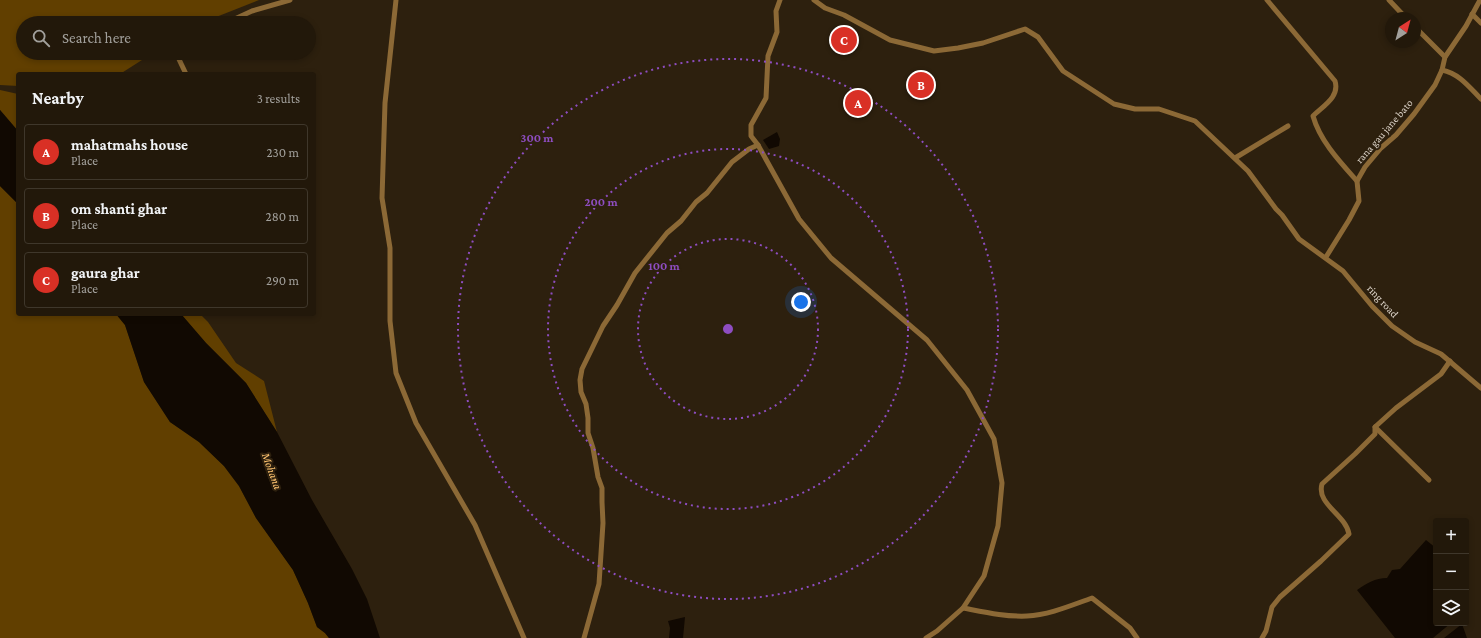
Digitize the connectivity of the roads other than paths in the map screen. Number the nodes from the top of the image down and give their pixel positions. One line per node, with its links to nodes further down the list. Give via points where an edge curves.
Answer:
1 (290, 0): 10 (street)
2 (396, 0): 28 (street, via 385,103 382,198 390,248 390,321 396,373 416,423 475,525)
3 (780, 0): 19 (street, via 776,11 777,32 768,56 766,98 751,125 751,136)
4 (814, 0): 20 (street, ring road, via 890,40 934,51 983,43 1026,29 1038,37 1063,71 1114,104 1135,109 1159,109 1195,121)
5 (1267, 0): 21 (street, via 1335,81 1335,95 1313,116 1316,128)
6 (1389, 0): 8 (street)
7 (1480, 0): 9 (street, rana gau jane bato)
8 (1400, 12)
9 (1472, 14): 11 (street); 13 (street, rana gau jane bato)
10 (241, 16)
11 (1481, 23)
12 (1421, 33): 13 (street)
13 (1445, 57): 15 (street, rana gau jane bato)
14 (179, 60): 16 (street)
15 (1442, 70): 17 (street, via 1460,77); 21 (street, rana gau jane bato, via 1422,103 1396,135 1381,148)
16 (185, 72)
17 (1481, 99)
18 (1288, 126): 20 (street)
19 (758, 145): 27 (street, via 799,219 831,258 927,340 967,390 994,439 1002,483 998,526 984,576); 29 (street, via 732,162 707,193 667,233 635,273 603,326 582,369 581,392 586,404 588,433 594,448 602,488 604,523 600,584)
20 (1236, 158): 22 (street, ring road, via 1298,239)
21 (1356, 181): 22 (street, rana gau jane bato, via 1359,201)
22 (1326, 257): 23 (street, ring road, via 1343,271 1392,326 1414,342)
23 (1450, 361): 24 (street, ring road); 25 (street, via 1441,374)
24 (1481, 388)
25 (1375, 427): 26 (street); 32 (street, via 1376,434 1322,484 1320,490 1323,498 1348,527 1349,534 1276,602)
26 (1429, 480)
27 (963, 608): 30 (street); 31 (street, via 995,614 1028,616 1057,610 1092,598 1130,628)
28 (524, 638)
29 (584, 638)
30 (926, 638)
31 (1138, 638)
32 (1262, 638)

